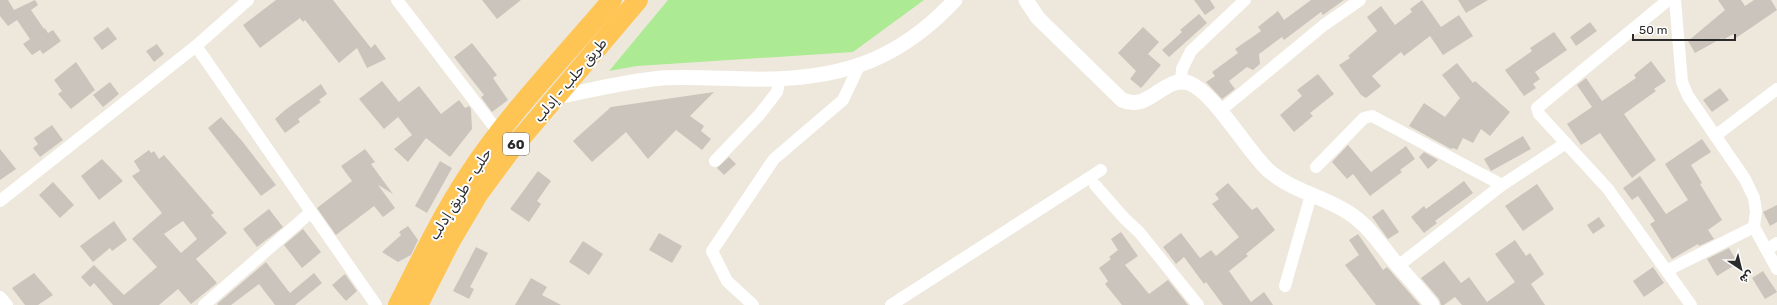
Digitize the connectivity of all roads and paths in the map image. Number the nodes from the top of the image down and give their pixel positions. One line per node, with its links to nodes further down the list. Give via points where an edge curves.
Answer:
1 (248, 0): 11 (street)
2 (397, 0): 18 (street)
3 (612, 0): 18 (highway, حلب - طريق إدلب / 60)
4 (638, 0): 16 (highway, طريق حلب - إدلب / 60)
5 (955, 0): 12 (street, via 920,34 878,59)
6 (1026, 0): 14 (street, via 1038,18 1122,100 1136,103 1144,101 1171,84)
7 (1245, 0): 14 (street, via 1191,51 1182,69)
8 (1360, 0): 17 (street, via 1324,25)
9 (1668, 0): 20 (street, via 1537,108)
10 (1675, 0): 19 (street, via 1682,82 1688,96)
11 (196, 46): 27 (street); 28 (street)
12 (859, 66): 13 (street, via 814,76); 42 (street, via 843,100 774,158 712,251 727,281)
13 (780, 78): 16 (street, via 662,78); 21 (street, via 777,92 759,115)
14 (1180, 82): 17 (street, via 1190,84 1202,92)
15 (1777, 88): 19 (street)
16 (557, 97): 41 (highway, طريق حلب - إدلب / 60, via 510,151 479,193 450,242)
17 (1220, 111): 26 (street, via 1268,170 1297,190)
18 (499, 133): 40 (highway, حلب - طريق إدلب / 60, via 444,214)
19 (1715, 136): 29 (street, via 1745,179 1754,198)
20 (1566, 143): 25 (street); 34 (street, via 1608,189)
21 (715, 161)
22 (1316, 167): 25 (street, via 1364,118 1372,116)
23 (1101, 170): 43 (street)
24 (1095, 185): 44 (street, via 1139,232)
25 (1502, 185): 32 (street)
26 (1312, 195): 32 (street, via 1349,213 1365,225); 35 (street)
27 (0, 201)
28 (311, 212): 38 (street); 39 (street)
29 (1754, 227): 31 (street); 34 (street)
30 (1777, 242): 31 (street)
31 (1767, 250): 33 (street)
32 (1398, 266): 45 (street)
33 (1777, 269)
34 (1668, 270): 46 (street)
35 (1285, 286)
36 (0, 297): 37 (street)
37 (7, 305)
38 (204, 305)
39 (376, 305)
40 (398, 305)
41 (418, 305)
42 (753, 305)
43 (891, 305)
44 (1198, 305)
45 (1432, 305)
46 (1691, 305)

